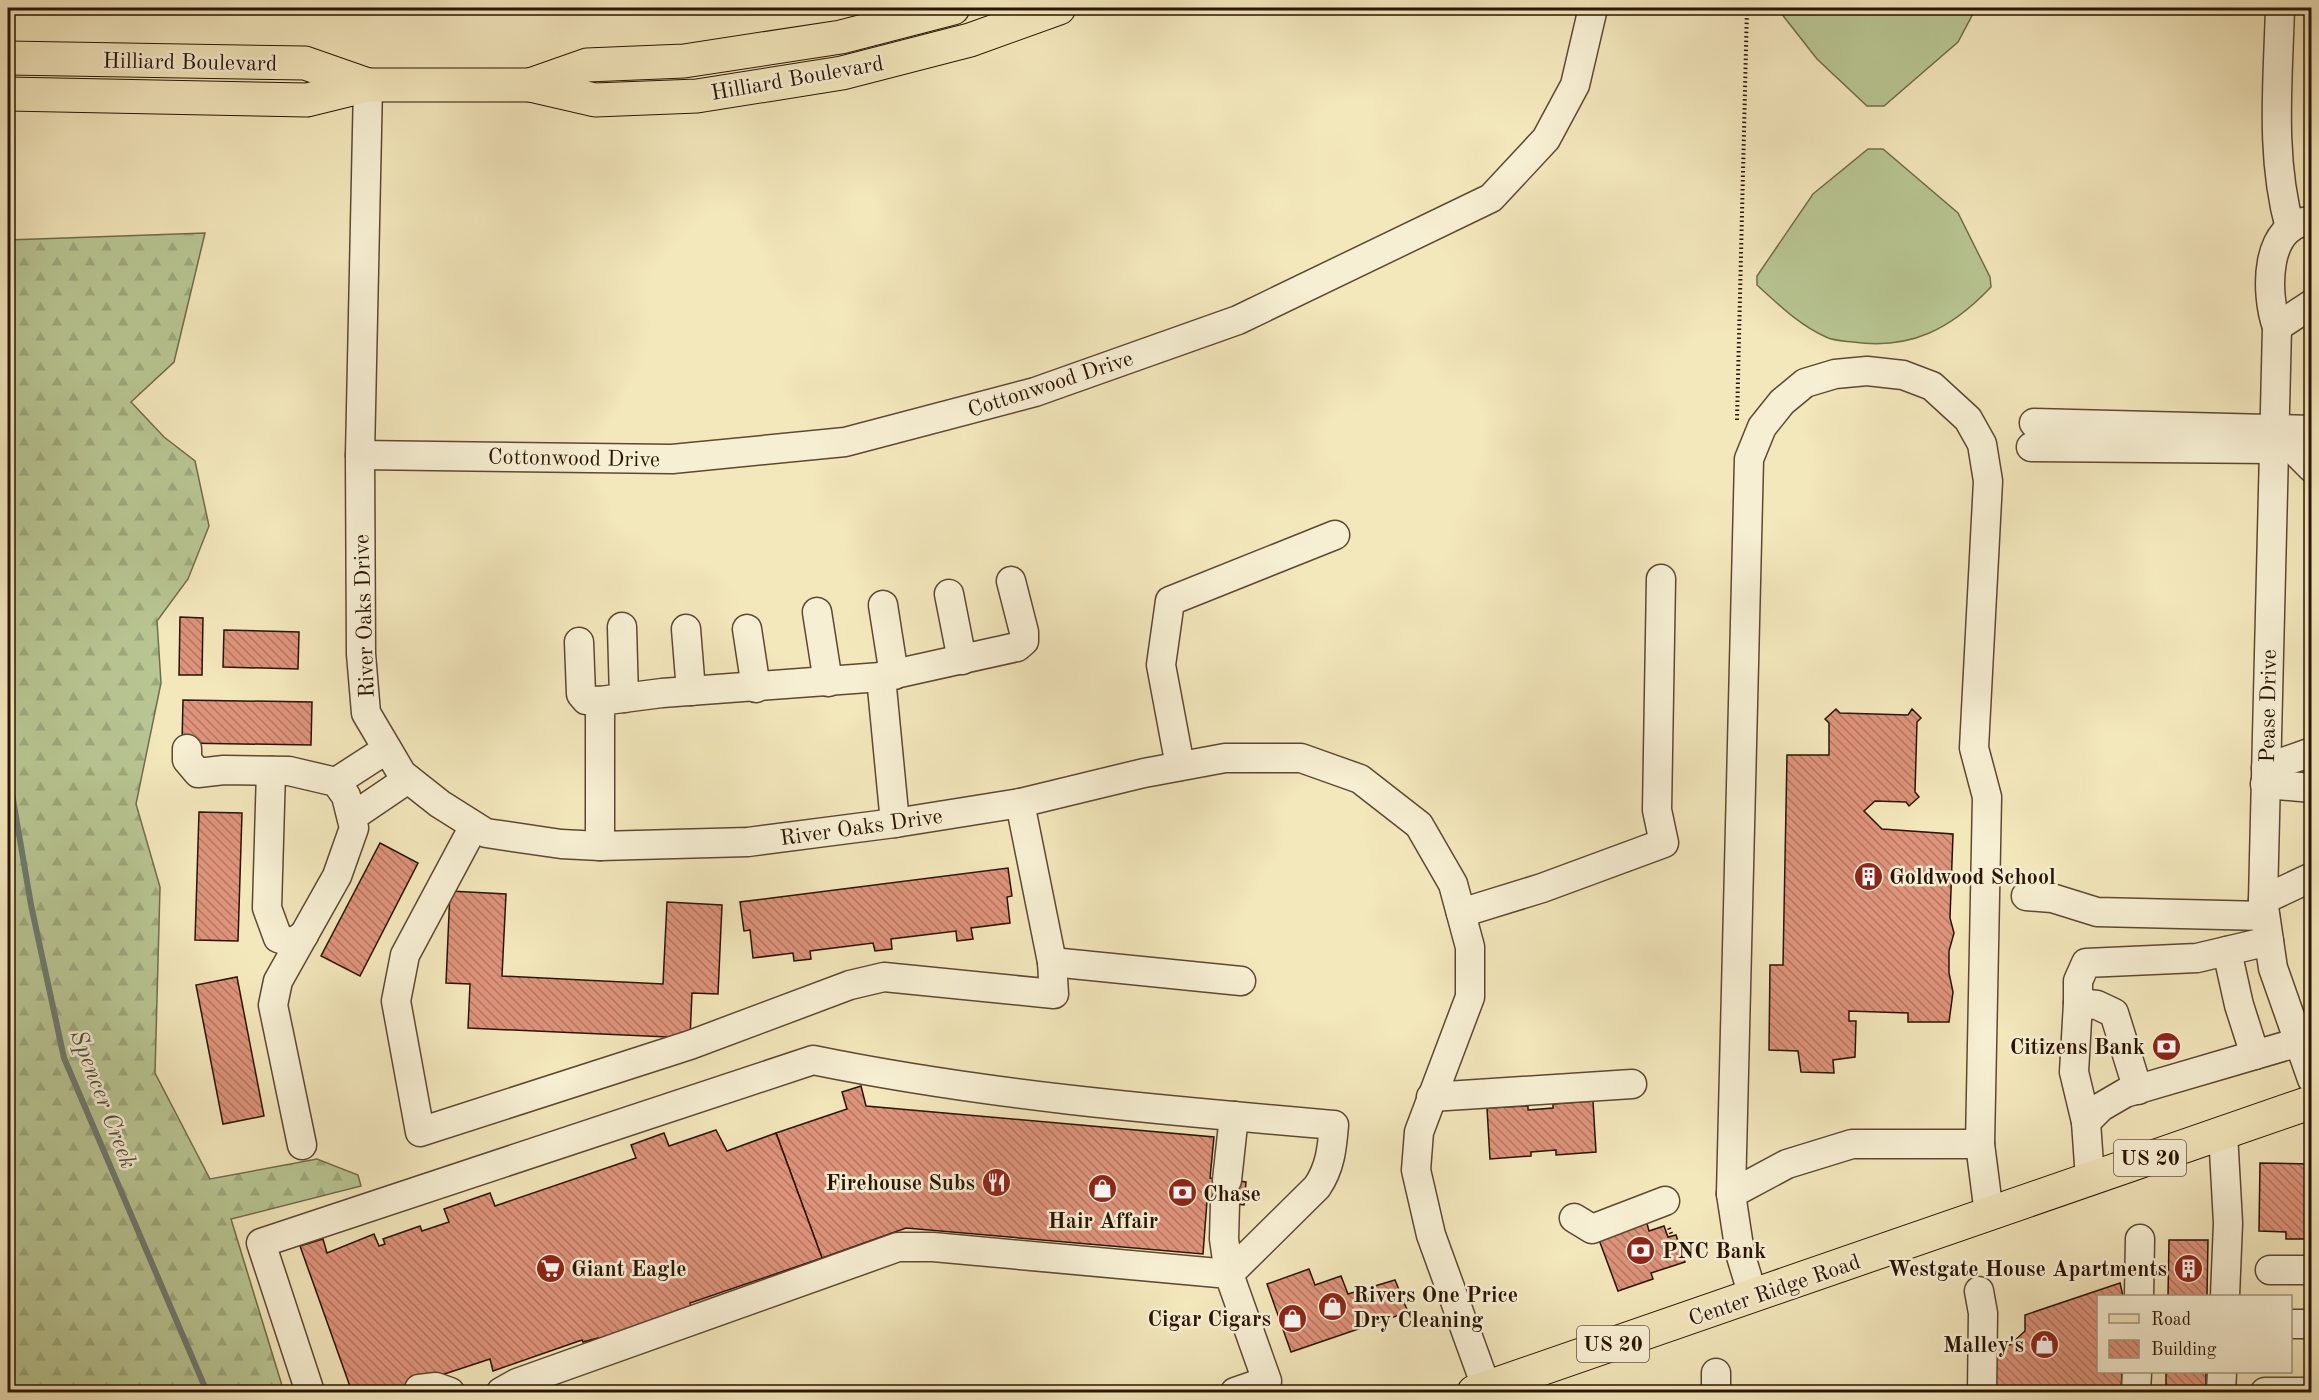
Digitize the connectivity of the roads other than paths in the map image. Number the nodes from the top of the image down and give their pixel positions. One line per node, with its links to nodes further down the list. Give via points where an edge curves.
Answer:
1 (953, 8): 7 (main road, Hilliard Boulevard, via 841,38 684,61 587,65)
2 (1059, 8): 7 (main road, Hilliard Boulevard, via 970,40 842,73 697,96 595,100)
3 (1593, 8): 15 (street, Cottonwood Drive, via 1575,85 1546,139 1491,198 1238,320 1035,392 845,442 672,459)
4 (2280, 8): 9 (street, via 2276,151 2281,196)
5 (8, 58): 6 (main road, Hilliard Boulevard, via 305,63)
6 (368, 85): 7 (main road, Hilliard Boulevard); 8 (main road, Hilliard Boulevard, via 308,100); 15 (street, River Oaks Drive)
7 (530, 85)
8 (8, 94)
9 (2301, 225): 11 (street, Pease Drive, via 2281,235 2271,257 2273,316)
10 (2312, 304): 11 (street)
11 (2277, 327): 14 (street, Pease Drive)
12 (2312, 430): 14 (street)
13 (2032, 435): 14 (street)
14 (2274, 440): 16 (street); 38 (street, Pease Drive)
15 (360, 455): 34 (street, River Oaks Drive, via 366,714)
16 (2312, 468)
17 (1335, 535): 36 (street, via 1170,601 1161,665)
18 (1661, 579): 49 (street, via 1658,810 1664,843)
19 (1011, 581): 27 (street, via 1024,640 1017,647)
20 (949, 594): 27 (street)
21 (883, 605): 28 (street)
22 (816, 612): 29 (street)
23 (622, 627): 32 (street)
24 (686, 629): 31 (street)
25 (747, 629): 30 (street)
26 (579, 642): 32 (street, via 581,694 586,700)
27 (962, 660): 28 (street)
28 (888, 676): 29 (street); 44 (street)
29 (828, 682): 30 (street)
30 (756, 688): 31 (street)
31 (692, 692): 32 (street)
32 (612, 699): 46 (street)
33 (187, 749): 37 (street, via 187,760 198,773)
34 (387, 749): 39 (street, River Oaks Drive); 40 (street)
35 (2312, 752): 38 (street)
36 (1180, 766): 42 (street, River Oaks Drive); 49 (street, River Oaks Drive, via 1225,758 1301,758 1360,778 1419,825 1453,884)
37 (271, 771): 40 (street, via 289,771); 51 (street, via 267,908 278,938 292,943)
38 (2266, 776): 41 (street); 50 (street, Pease Drive)
39 (408, 779): 43 (street); 45 (street, River Oaks Drive)
40 (336, 782): 43 (street, via 346,796)
41 (2312, 788)
42 (1020, 803): 44 (street, River Oaks Drive); 53 (street)
43 (352, 818): 51 (street, via 354,828 338,876)
44 (896, 823): 46 (street, River Oaks Drive, via 748,842)
45 (474, 826): 46 (street, River Oaks Drive, via 486,833); 53 (street, via 405,955 396,1001 420,1132 690,1045 850,985 884,977 1054,994)
46 (600, 846)
47 (2312, 877): 50 (street)
48 (2026, 896): 50 (street, via 2052,898 2097,912)
49 (1461, 914): 61 (street, River Oaks Drive, via 1470,947 1470,997)
50 (2266, 919): 52 (street); 56 (street, Pease Drive, via 2273,968)
51 (304, 936): 67 (street, via 278,981 273,1005)
52 (2227, 951): 55 (street, via 2197,957 2086,963 2078,981); 57 (street)
53 (1052, 962): 54 (street)
54 (1241, 981)
55 (2078, 1003): 60 (street, via 2097,1005 2115,1013); 64 (street, via 2074,1072)
56 (2301, 1024): 57 (street); 58 (street, Pease Drive)
57 (2255, 1055): 60 (street)
58 (2312, 1079)
59 (1632, 1084): 61 (street)
60 (2138, 1090): 64 (street, via 2101,1107)
61 (1431, 1097): 87 (street, River Oaks Drive, via 1419,1132 1416,1170 1431,1235)
62 (2312, 1102): 65 (main road, Center Ridge Road / US 20)
63 (1234, 1116): 76 (street, via 1226,1191 1225,1248); 76 (street, via 1334,1125 1330,1162 1317,1187); 88 (street, via 881,1074 813,1060 261,1243)
64 (2086, 1122): 68 (street)
65 (2223, 1133): 68 (main road, Center Ridge Road / US 20); 79 (street, via 2228,1222)
66 (1980, 1144): 69 (street, via 1852,1144 1787,1164); 69 (street, via 1987,797 1974,748 1988,482 1982,444 1968,419 1932,387 1903,375 1867,371 1835,374 1805,383 1782,402 1762,427 1749,459); 71 (street)
67 (302, 1145)
68 (2090, 1179): 71 (main road, Center Ridge Road / US 20)
69 (1731, 1194): 80 (street, via 1740,1252)
70 (1667, 1214): 72 (street, via 1592,1229)
71 (1989, 1214): 80 (main road, Center Ridge Road / US 20)
72 (1574, 1218)
73 (2140, 1239): 78 (street)
74 (2270, 1270): 75 (street)
75 (2312, 1270)
76 (1229, 1274): 90 (street, via 898,1247); 91 (street, via 1267,1381)
77 (1979, 1291): 92 (street, via 1983,1313)
78 (2139, 1295)
79 (2225, 1295)
80 (1753, 1296): 87 (main road, Center Ridge Road / US 20)
81 (2292, 1324): 82 (street)
82 (2312, 1324)
83 (2137, 1373): 93 (street)
84 (2222, 1373): 94 (street)
85 (2265, 1373): 95 (street)
86 (419, 1389): 89 (street, via 436,1387)
87 (1483, 1391)
88 (310, 1392)
89 (450, 1392)
90 (501, 1392)
91 (1235, 1392)
92 (1982, 1392)
93 (2136, 1392)
94 (2221, 1392)
95 (2265, 1392): 96 (street)
96 (2312, 1392)

